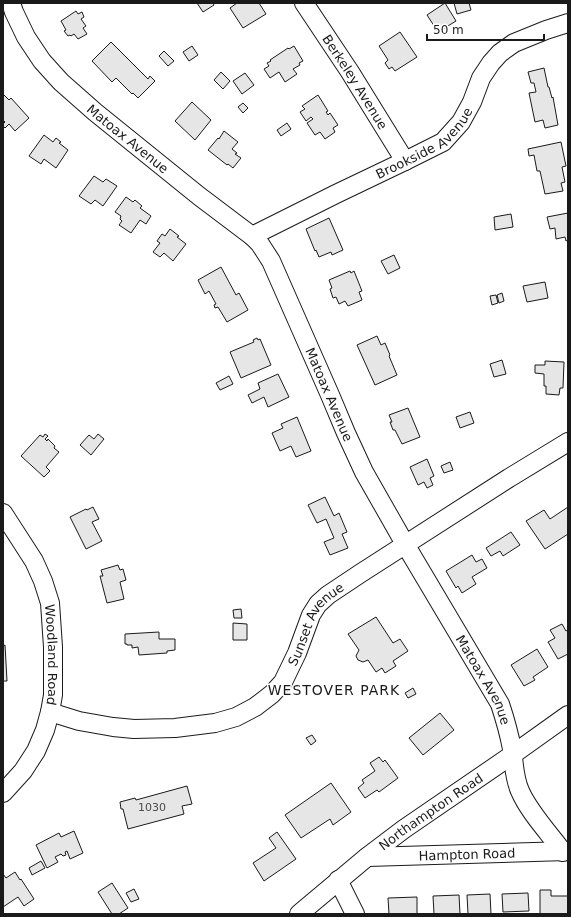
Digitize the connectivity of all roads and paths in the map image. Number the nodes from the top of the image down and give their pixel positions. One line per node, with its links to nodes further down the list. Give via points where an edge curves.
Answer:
1 (11, 3): 5 (street, Matoax Avenue, via 26,37 42,61 61,82 95,112)
2 (304, 3): 4 (street, Berkeley Avenue)
3 (568, 23): 4 (street, Brookside Avenue, via 514,43 500,53 481,78 461,122 443,142)
4 (405, 162): 5 (street, Brookside Avenue)
5 (252, 236): 8 (street, Matoax Avenue, via 271,261 364,472)
6 (568, 442): 8 (street, Sunset Avenue)
7 (3, 513): 9 (street, Woodland Road, via 34,561 50,603 53,648 53,695)
8 (406, 544): 9 (street, Sunset Avenue, via 333,591 318,604 283,682 255,707 236,717 216,723 175,728 134,729 79,721); 11 (street, Matoax Avenue, via 500,704 507,724)
9 (50, 712): 12 (street, Woodland Road, via 36,751 23,771)
10 (568, 715): 11 (street, Northampton Road)
11 (512, 755): 13 (street, Matoax Avenue, via 520,791 529,808); 14 (street, Northampton Road)
12 (3, 793)
13 (566, 852): 14 (street, Hampton Road)
14 (367, 857): 15 (street, Northampton Road)
15 (338, 880): 16 (street, Northampton Road); 17 (street)
16 (299, 914)
17 (355, 914)

